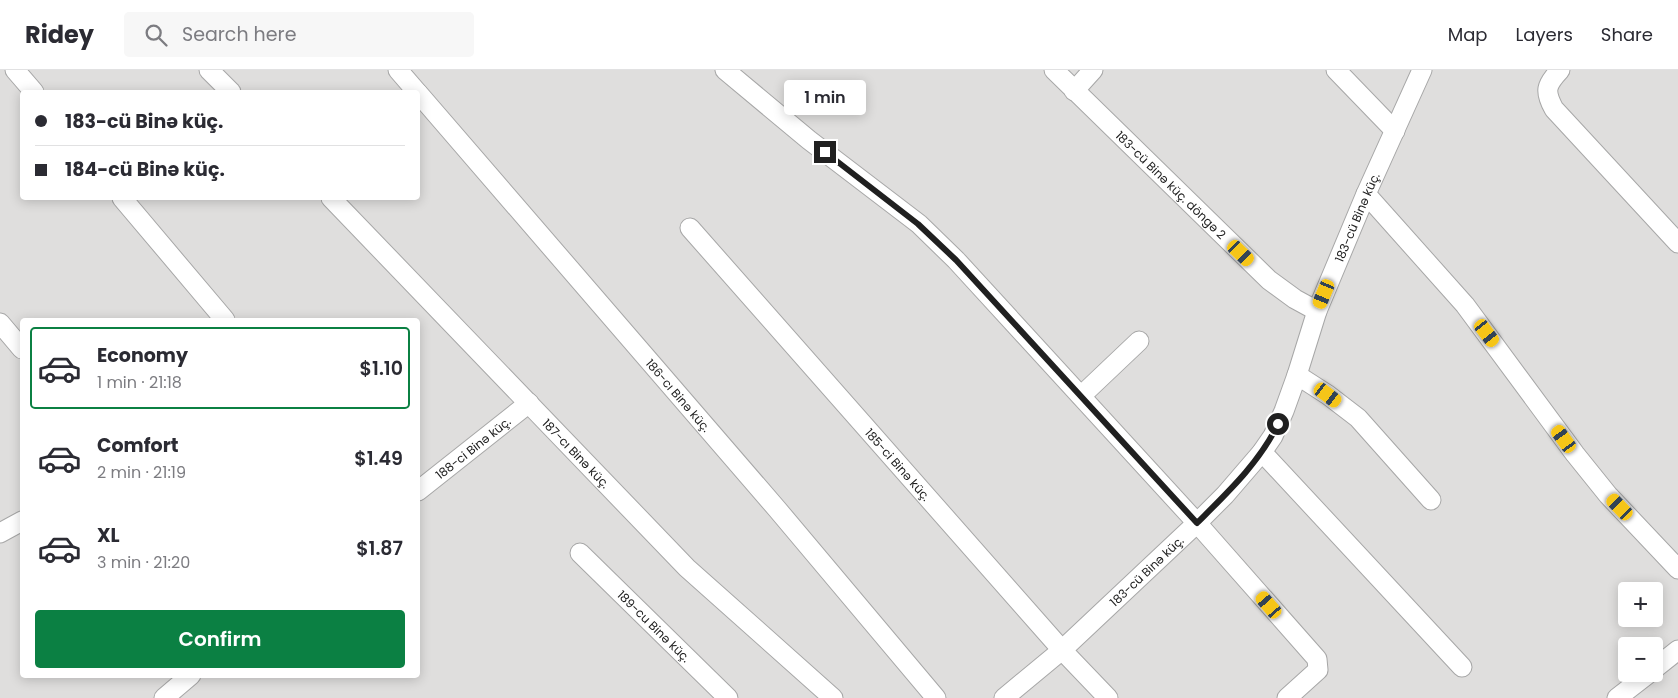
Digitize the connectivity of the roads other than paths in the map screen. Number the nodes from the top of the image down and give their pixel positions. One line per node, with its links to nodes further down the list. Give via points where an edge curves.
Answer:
1 (15, 70): 10 (street)
2 (209, 70): 11 (street)
3 (398, 70): 12 (street, 186-cı Binə küç.)
4 (725, 70): 27 (street, via 918,224 956,260)
5 (1054, 70): 13 (street, 183-cü Binə küç. döngə 2)
6 (1093, 70): 13 (street)
7 (1336, 70): 15 (street)
8 (1422, 70): 15 (street, 183-cü Binə küç.)
9 (1560, 70): 20 (street, via 1547,88 1548,99 1554,109)
10 (32, 90)
11 (229, 90)
12 (415, 90)
13 (1074, 91): 21 (street, 183-cü Binə küç. döngə 2, via 1269,280)
14 (420, 96): 46 (street, 186-cı Binə küç.)
15 (1395, 131): 16 (street, 183-cü Binə küç.)
16 (1366, 194): 21 (street, 183-cü Binə küç.); 36 (street, via 1466,305 1608,495)
17 (124, 200): 22 (street)
18 (333, 200): 28 (street, 187-cı Binə küç.)
19 (690, 228): 37 (street, 185-ci Binə küç.)
20 (1678, 243)
21 (1317, 311): 26 (street, 183-cü Binə küç.)
22 (223, 318)
23 (1, 326): 25 (street)
24 (1139, 341): 27 (street)
25 (20, 348)
26 (1297, 376): 29 (street, 183-cü Binə küç., via 1284,412); 31 (street, via 1358,418)
27 (1081, 396): 33 (street)
28 (528, 403): 30 (street, 188-ci Binə küç.); 45 (street, 187-cı Binə küç., via 687,568)
29 (1262, 452): 33 (street, 183-cü Binə küç.); 40 (street)
30 (420, 490)
31 (1431, 500)
32 (20, 522): 34 (street)
33 (1197, 523): 37 (street, 183-cü Binə küç.); 49 (street, via 1317,659 1318,670)
34 (0, 533)
35 (580, 553): 44 (street, 189-cu Binə küç.)
36 (1678, 569)
37 (1062, 650): 47 (street, 183-cü Binə küç.); 48 (street, 185-ci Binə küç.)
38 (1678, 650): 39 (street)
39 (1663, 662)
40 (1462, 667)
41 (187, 678): 43 (street)
42 (1638, 682): 50 (street)
43 (164, 698)
44 (728, 698)
45 (833, 698)
46 (936, 698)
47 (1004, 698)
48 (1108, 698)
49 (1287, 698)
50 (1617, 698)

